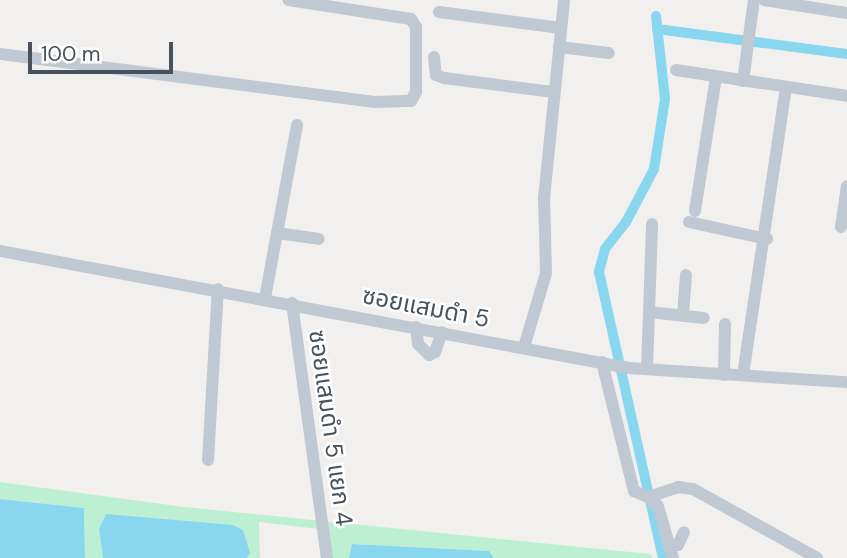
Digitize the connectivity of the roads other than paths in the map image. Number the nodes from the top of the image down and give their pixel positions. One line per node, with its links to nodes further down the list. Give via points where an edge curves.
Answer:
1 (288, 0): 11 (street, via 411,19 416,27 416,92 411,101 375,102)
2 (564, 0): 8 (street)
3 (754, 0): 15 (street)
4 (764, 0): 5 (street)
5 (826, 5): 7 (street)
6 (439, 12): 8 (street)
7 (847, 13)
8 (561, 28): 9 (street)
9 (559, 47): 10 (street); 17 (street)
10 (609, 53)
11 (0, 54)
12 (434, 57): 17 (street, via 436,75 444,78)
13 (676, 70): 14 (street)
14 (716, 77): 15 (street); 25 (street, via 692,216)
15 (743, 81): 16 (street)
16 (786, 88): 18 (street); 25 (street)
17 (554, 92): 37 (street, via 544,198 546,273)
18 (847, 96)
19 (297, 125): 23 (street)
20 (847, 186): 22 (street)
21 (652, 224): 31 (street)
22 (841, 227)
23 (277, 233): 24 (street); 29 (street)
24 (320, 239)
25 (767, 239): 41 (street)
26 (0, 251): 28 (street, ซอยแสมดำ 5)
27 (686, 275): 32 (street)
28 (218, 289): 29 (street, ซอยแสมดำ 5); 43 (street)
29 (265, 298): 30 (street, ซอยแสมดำ 5)
30 (292, 303): 35 (street, ซอยแสมดำ 5); 47 (street, ซอยแสมดำ 5 แยก 4)
31 (649, 312): 32 (street); 39 (street)
32 (683, 316): 33 (street)
33 (704, 318)
34 (724, 324): 40 (street)
35 (416, 327): 36 (street, ซอยแสมดำ 5); 36 (street, via 419,348 429,355 435,352)
36 (442, 332): 37 (street, ซอยแสมดำ 5)
37 (524, 347): 38 (street, ซอยแสมดำ 5)
38 (603, 362): 39 (street, ซอยแสมดำ 5); 44 (street, via 634,491)
39 (647, 369): 40 (street, ซอยแสมดำ 5)
40 (724, 374): 41 (street, ซอยแสมดำ 5)
41 (743, 375): 42 (street, ซอยแสมดำ 5)
42 (847, 382)
43 (208, 460)
44 (649, 497): 46 (street, via 658,506); 48 (street, via 678,487 693,489)
45 (684, 532): 46 (street)
46 (671, 552)
47 (327, 558)
48 (817, 558)

